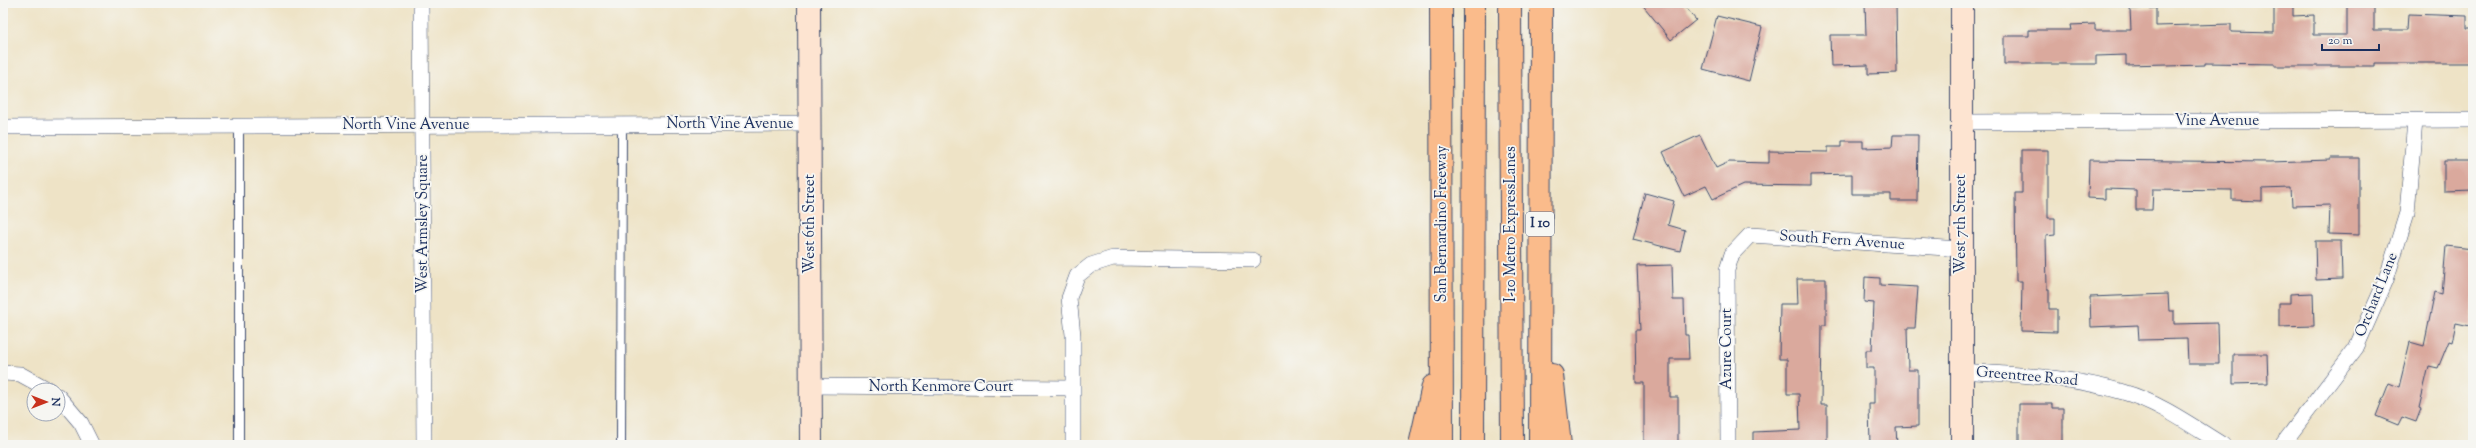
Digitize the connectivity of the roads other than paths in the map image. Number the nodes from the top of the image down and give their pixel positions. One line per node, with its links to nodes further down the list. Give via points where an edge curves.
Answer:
1 (421, 3): 13 (street, West Armsley Square)
2 (809, 3): 12 (street, West 6th Street)
3 (1442, 3): 20 (highway, San Bernardino Freeway)
4 (1474, 3): 35 (highway)
5 (1510, 3): 36 (highway, I-10 Metro ExpressLanes)
6 (1541, 3): 19 (highway, I 10)
7 (1962, 3): 10 (street, West 7th Street)
8 (2473, 120): 9 (street, Vine Avenue)
9 (2415, 121): 10 (street, Vine Avenue); 42 (street, Orchard Lane, via 2407,213 2386,280 2356,348)
10 (1961, 122): 16 (street, West 7th Street)
11 (622, 124): 12 (street, North Vine Avenue); 13 (street, North Vine Avenue); 30 (lane)
12 (809, 124): 24 (street, West 6th Street)
13 (423, 125): 14 (street, North Vine Avenue); 29 (street, West Armsley Square)
14 (239, 126): 15 (street, North Vine Avenue); 28 (lane)
15 (3, 127)
16 (1961, 249): 17 (street, South Fern Avenue, via 1750,235); 21 (street, West 7th Street)
17 (1732, 254): 39 (street, Azure Court, via 1727,270)
18 (1253, 260): 25 (street, via 1113,258 1091,265 1077,276 1069,298)
19 (1540, 266): 37 (highway, I 10); 38 (highway)
20 (1443, 344): 33 (highway); 34 (highway, San Bernardino Freeway)
21 (1961, 371): 40 (street, West 7th Street); 41 (street, Greentree Road, via 2068,379 2125,392 2175,415)
22 (3, 373): 23 (street, via 20,374)
23 (34, 382)
24 (810, 386): 25 (street, North Kenmore Court); 31 (street, West 6th Street)
25 (1072, 388): 32 (street)
26 (66, 405): 27 (street, via 81,423)
27 (92, 445)
28 (239, 445)
29 (424, 445)
30 (621, 445)
31 (811, 445)
32 (1073, 445)
33 (1420, 445)
34 (1442, 445)
35 (1473, 445)
36 (1512, 445)
37 (1540, 445)
38 (1560, 445)
39 (1728, 445)
40 (1962, 445)
41 (2222, 445)
42 (2282, 445)

